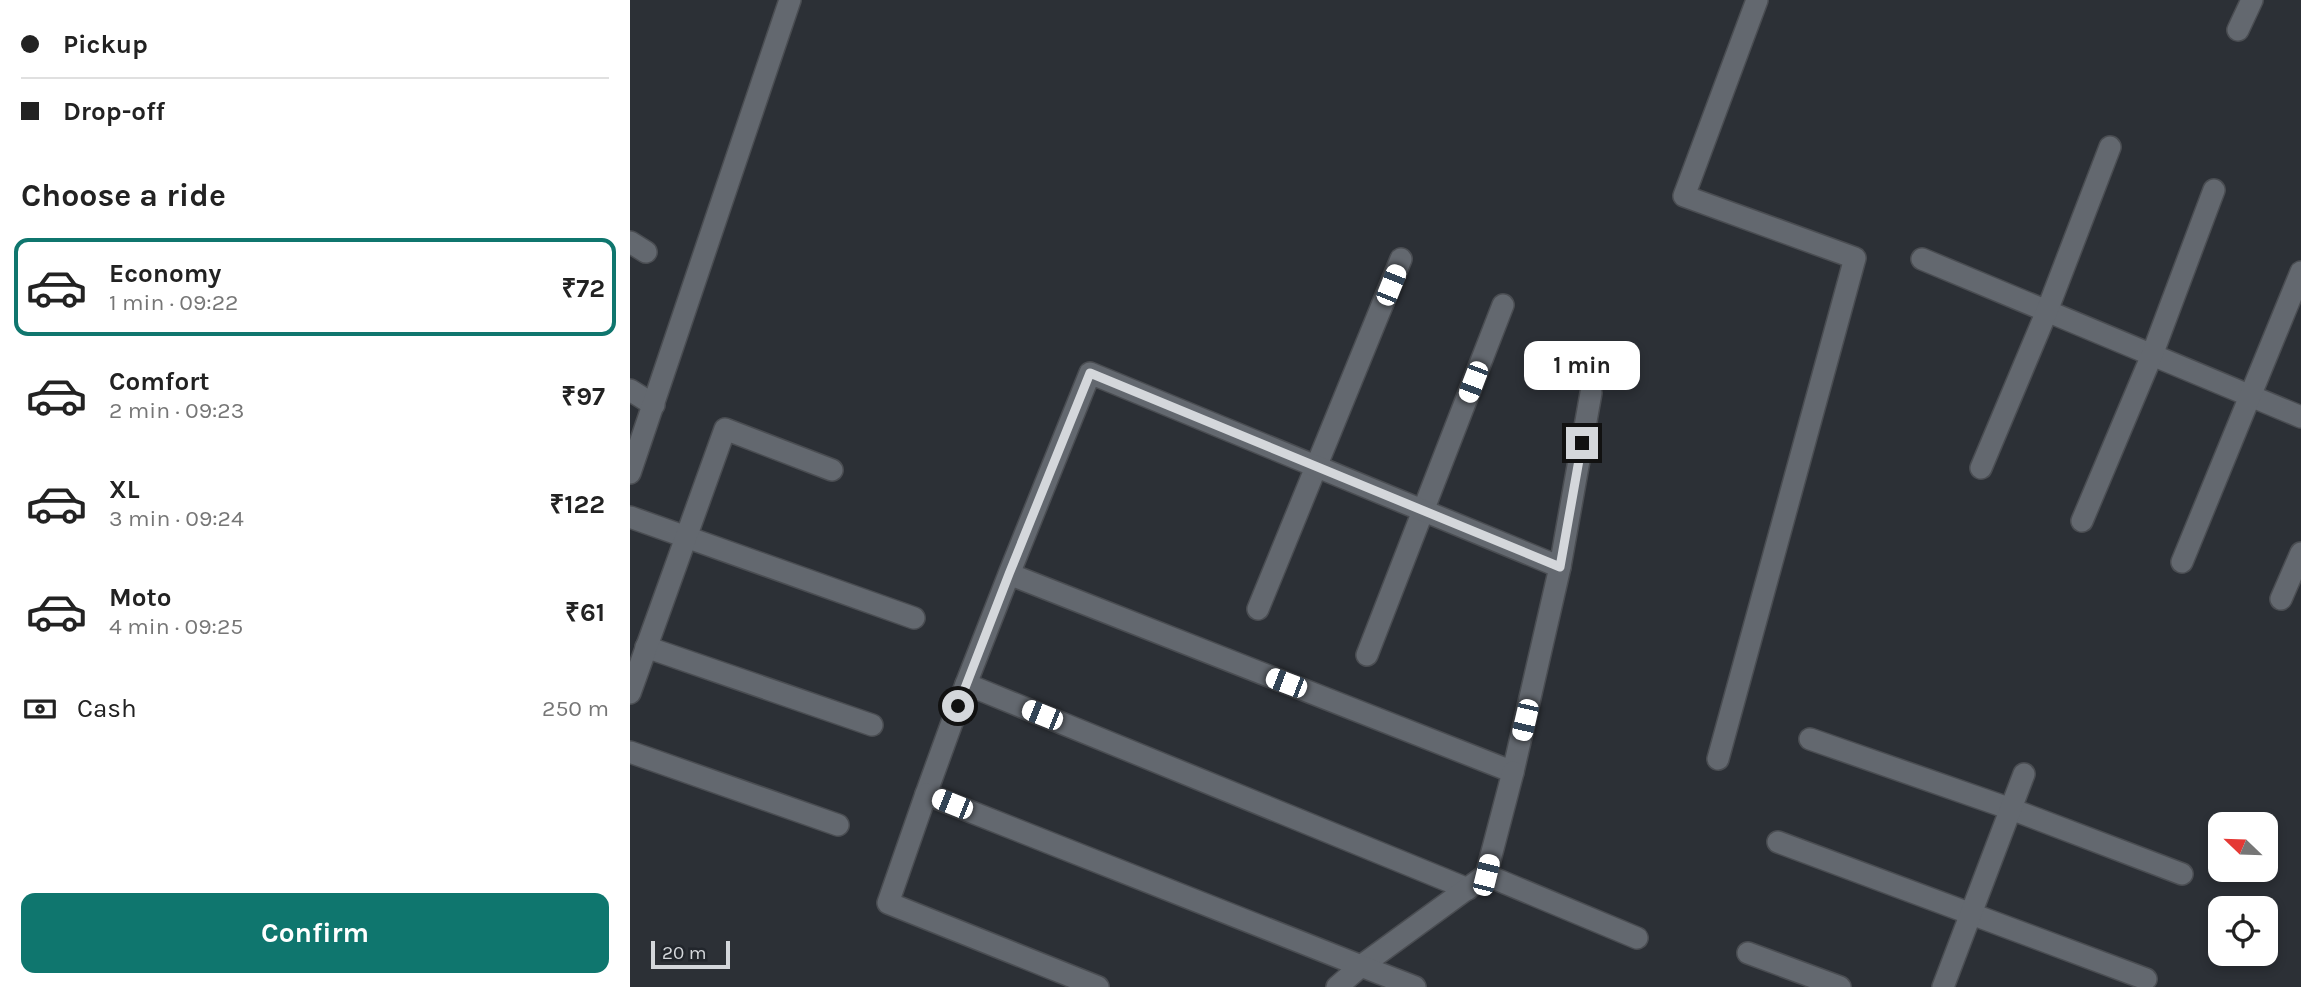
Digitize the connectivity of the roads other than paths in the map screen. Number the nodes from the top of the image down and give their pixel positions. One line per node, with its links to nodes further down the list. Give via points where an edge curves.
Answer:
1 (790, 0): 16 (street)
2 (1757, 0): 40 (street, via 1684,196 1856,258)
3 (2252, 0): 4 (street)
4 (2238, 30)
5 (2110, 147): 11 (street)
6 (2214, 190): 12 (street)
7 (1401, 259): 18 (street)
8 (1922, 259): 11 (street)
9 (2301, 272): 15 (street)
10 (1503, 305): 22 (street)
11 (2047, 311): 12 (street); 19 (street)
12 (2152, 355): 15 (street); 24 (street)
13 (630, 390): 16 (street)
14 (1591, 393): 28 (street)
15 (2251, 396): 17 (street); 27 (street)
16 (654, 405): 21 (street)
17 (2301, 417)
18 (1318, 466): 22 (street); 29 (street, via 1090,373); 31 (street)
19 (1981, 468)
20 (832, 470): 25 (street, via 725,429)
21 (630, 473)
22 (1423, 510): 28 (street); 34 (street)
23 (630, 517): 25 (street)
24 (2082, 521)
25 (686, 537): 32 (street); 33 (street)
26 (2301, 553): 30 (street)
27 (2182, 562)
28 (1560, 567): 41 (street)
29 (1009, 574): 35 (street); 41 (street)
30 (2281, 599)
31 (1258, 609)
32 (914, 618)
33 (646, 648): 36 (street); 37 (street)
34 (1367, 655)
35 (966, 684): 43 (street); 49 (street)
36 (630, 693)
37 (872, 725)
38 (1810, 739): 44 (street)
39 (630, 752): 45 (street)
40 (1718, 759)
41 (1513, 772): 48 (street)
42 (2024, 775): 44 (street)
43 (926, 794): 53 (street); 55 (street, via 888,903)
44 (2011, 809): 47 (street); 50 (street)
45 (838, 825)
46 (1778, 842): 50 (street)
47 (2182, 874)
48 (1486, 875): 49 (street); 51 (street)
49 (1468, 889): 53 (street)
50 (1971, 915): 54 (street); 59 (street)
51 (1637, 938)
52 (1748, 953): 58 (street)
53 (1361, 966): 56 (street); 57 (street)
54 (2146, 979)
55 (1089, 985)
56 (1337, 987)
57 (1415, 987)
58 (1840, 987)
59 (1943, 987)

